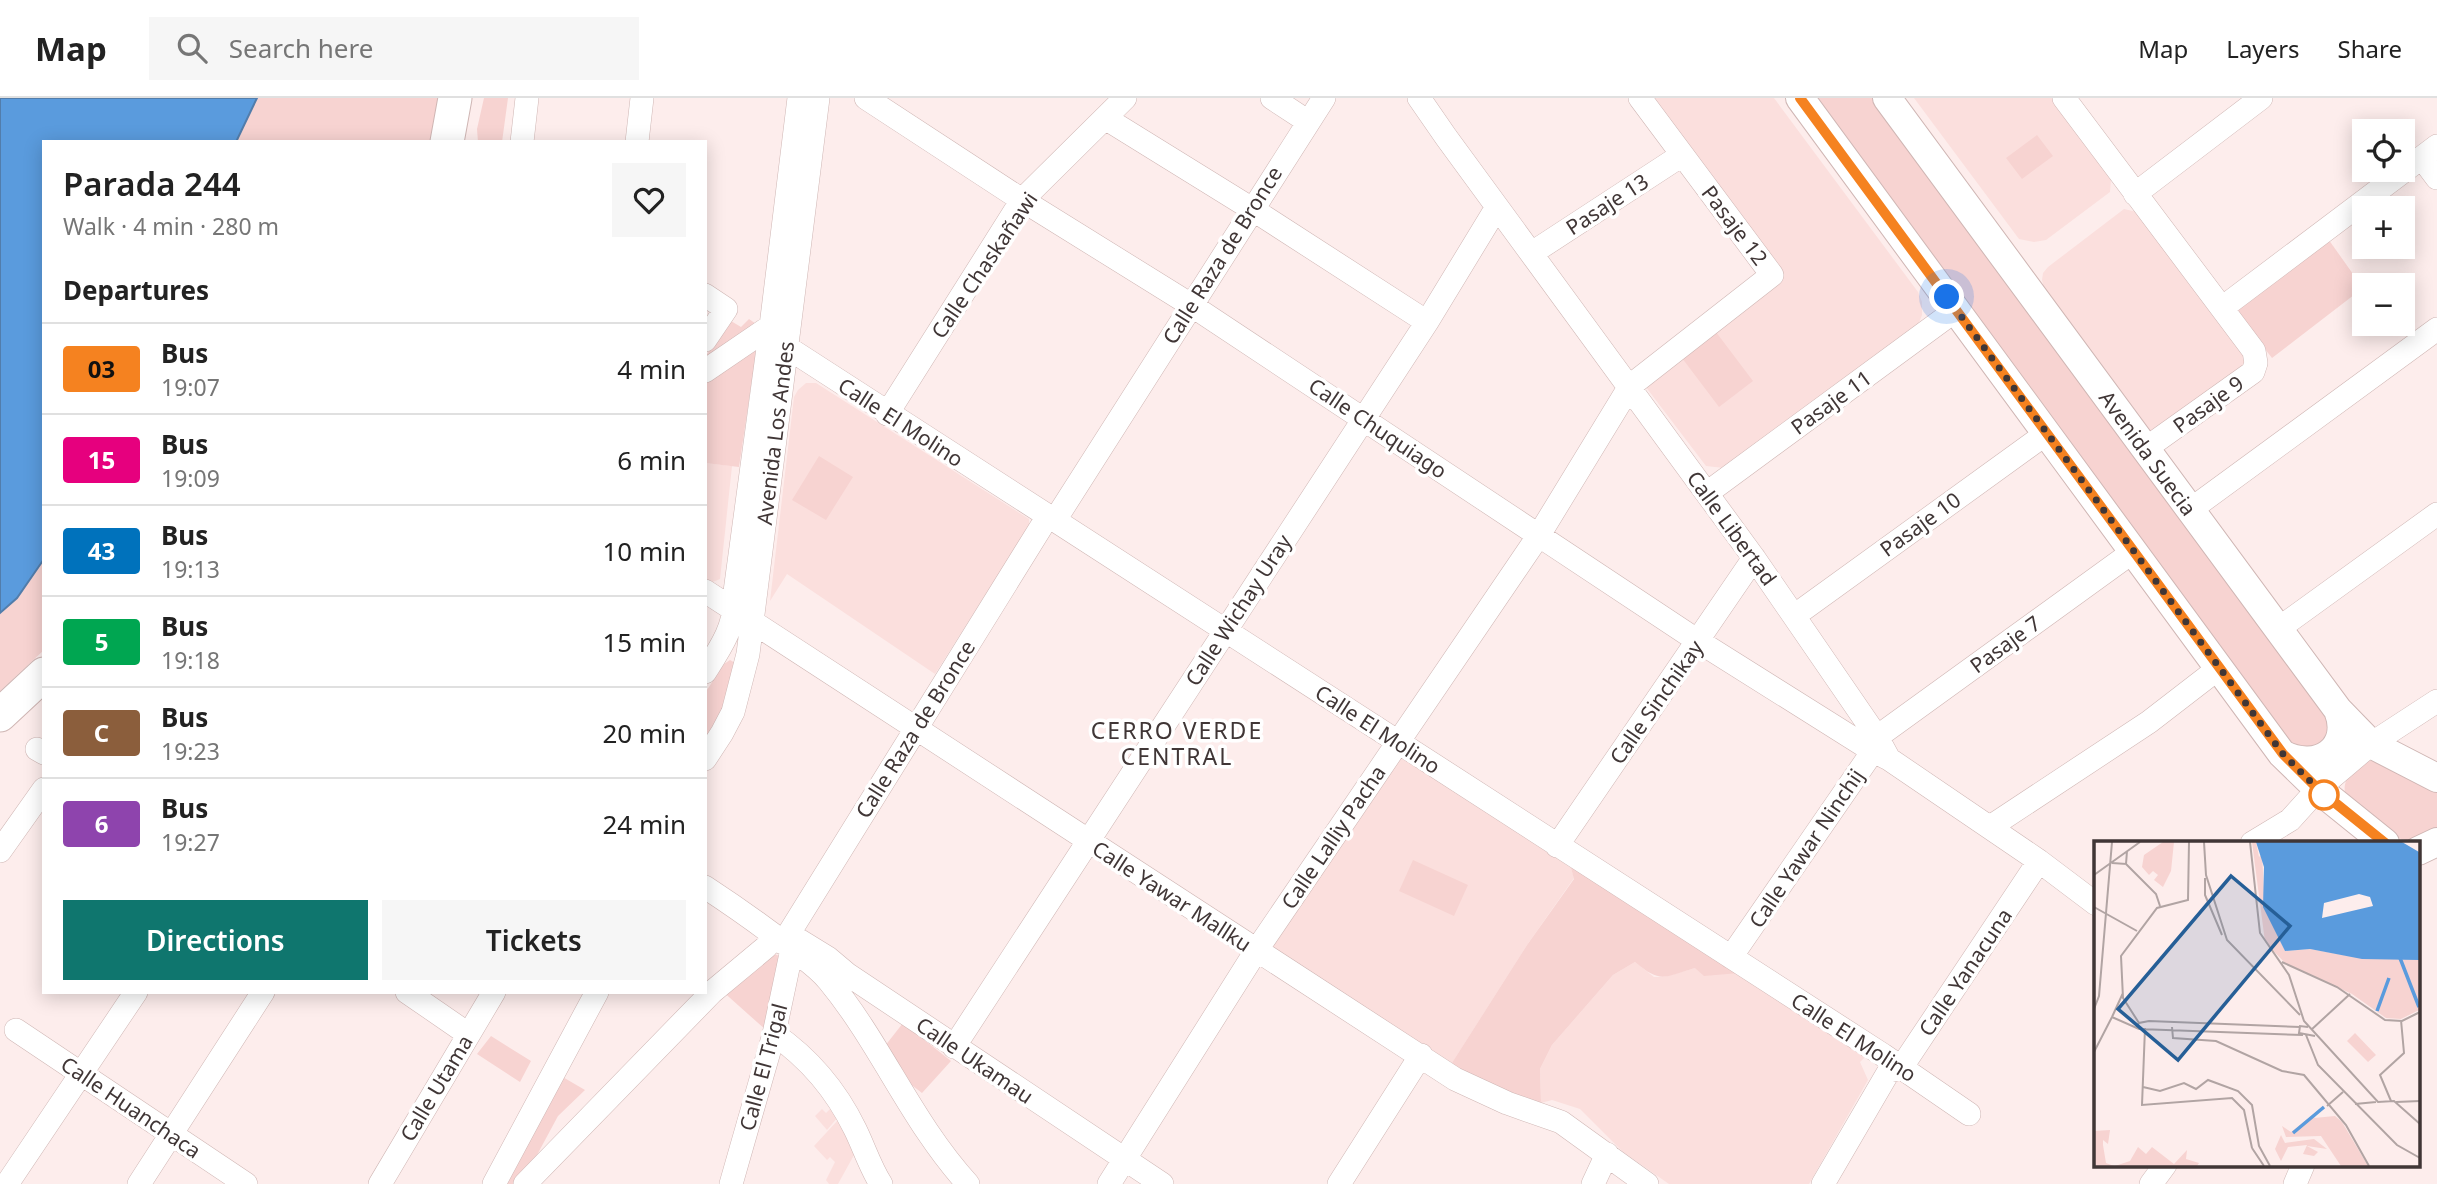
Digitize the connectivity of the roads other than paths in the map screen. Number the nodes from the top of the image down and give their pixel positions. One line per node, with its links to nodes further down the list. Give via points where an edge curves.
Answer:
1 (455, 98): 18 (highway)
2 (527, 98): 19 (street)
3 (642, 98): 20 (street)
4 (799, 98): 34 (street, Avenida Los Andes)
5 (818, 98): 37 (street, Avenida Los Andes)
6 (866, 98): 25 (street, Calle Chuquiago)
7 (1125, 98): 16 (street, Calle Chaskañawi)
8 (1272, 98): 17 (street)
9 (1324, 98): 17 (street, Calle Raza de Bronce)
10 (1419, 98): 26 (street, Calle Libertad)
11 (1640, 98): 22 (street, Pasaje 12)
12 (1800, 98): 32 (main road)
13 (1887, 98): 43 (main road, Avenida Suecia)
14 (2064, 98): 24 (street)
15 (2260, 98): 24 (street)
16 (1105, 118): 25 (street, Calle Chaskañawi); 27 (street)
17 (1307, 121): 27 (street, Calle Raza de Bronce)
18 (447, 140)
19 (522, 140)
20 (637, 140)
21 (2429, 152): 23 (street); 31 (street)
22 (1682, 155): 28 (street, Pasaje 13); 39 (street, Pasaje 12, via 1772,275)
23 (2437, 178)
24 (2135, 194): 31 (street)
25 (1022, 200): 30 (street, Calle Chuquiago); 40 (street, Calle Chaskañawi)
26 (1497, 207): 28 (street, Calle Libertad); 33 (street, Calle Wichay Uray)
27 (1252, 209): 30 (street, Calle Raza de Bronce); 33 (street)
28 (1532, 253): 39 (street, Calle Libertad)
29 (707, 296): 36 (street, via 726,309)
30 (1191, 305): 41 (street, Calle Chuquiago); 47 (street, Calle Raza de Bronce)
31 (2222, 308): 43 (street, Pasaje 9, via 2254,351 2253,372)
32 (1956, 310): 42 (main road); 44 (street, Pasaje 11)
33 (1427, 322): 41 (street, Calle Wichay Uray)
34 (771, 326): 38 (street); 53 (street, Avenida Los Andes, via 734,599)
35 (2437, 329): 45 (street)
36 (707, 337)
37 (785, 346): 40 (street, Calle El Molino); 53 (street, Avenida Los Andes)
38 (707, 370)
39 (1630, 386): 44 (street, Calle Libertad); 48 (street, Calle Lalliy Pacha)
40 (887, 414): 47 (street, Calle El Molino)
41 (1364, 419): 48 (street, Calle Chuquiago); 55 (street, Calle Wichay Uray)
42 (2047, 433): 49 (main road); 52 (street, Pasaje 10)
43 (2145, 449): 45 (main road, Avenida Suecia)
44 (1707, 493): 50 (street, Calle Libertad)
45 (2190, 510): 54 (main road, Avenida Suecia)
46 (2437, 514): 54 (street)
47 (1051, 518): 55 (street, Calle El Molino); 63 (street, Calle Raza de Bronce)
48 (1539, 535): 56 (street, Calle Chuquiago); 64 (street, Calle Lalliy Pacha)
49 (2134, 551): 57 (main road); 66 (street, Pasaje 7)
50 (1755, 558): 52 (street, Calle Libertad); 56 (street, Calle Sinchikay)
51 (707, 592): 53 (street, Calle Yawar Mallku)
52 (1794, 616): 66 (street, Calle Libertad)
53 (744, 617): 58 (street); 63 (street, Calle Yawar Mallku); 68 (street, Avenida Los Andes, via 742,681 733,712)
54 (2278, 629): 61 (main road, Avenida Suecia)
55 (1225, 630): 64 (street, Calle El Molino); 74 (street, Calle Wichay Uray)
56 (1698, 641): 66 (street, Calle Chuquiago); 78 (street, Calle Sinchikay)
57 (2219, 668): 67 (main road); 72 (street, via 2149,722)
58 (707, 669)
59 (42, 676): 62 (highway)
60 (2437, 701): 65 (street)
61 (2338, 710): 65 (main road, Avenida Suecia); 67 (main road, via 2342,726 2332,751 2307,763)
62 (0, 715)
63 (915, 728): 74 (street, Calle Yawar Mallku); 84 (street, Calle Raza de Bronce)
64 (1398, 742): 78 (street, Calle El Molino); 85 (street, Calle Lalliy Pacha)
65 (2371, 744): 69 (main road, Avenida Suecia); 70 (street)
66 (1880, 749): 72 (street, Calle Libertad); 86 (street, Calle Yawar Ninchij)
67 (2283, 754): 70 (main road)
68 (707, 756)
69 (2437, 778)
70 (2318, 789): 73 (street); 76 (main road)
71 (42, 792): 80 (street)
72 (1990, 827): 81 (street, Calle Libertad)
73 (2289, 832): 75 (street)
74 (1087, 840): 85 (street, Calle Yawar Mallku); 95 (street, Calle Wichay Uray)
75 (2259, 841)
76 (2383, 841)
77 (2437, 842): 79 (main road)
78 (1557, 846): 86 (street, Calle El Molino)
79 (2420, 850)
80 (0, 851)
81 (2039, 861): 83 (street, Calle Libertad); 97 (street, Calle Yanacuna)
82 (707, 888): 84 (street, Calle Ukamau)
83 (2094, 902)
84 (785, 941): 94 (street, Calle El Trigal); 95 (street, Calle Ukamau, via 828,958); 110 (street, Calle Raza de Bronce, via 766,947 712,992); 113 (street, via 830,982 926,1133)
85 (1256, 951): 96 (street, Calle Yawar Mallku); 102 (street, Calle Lalliy Pacha)
86 (1731, 957): 97 (street, Calle El Molino)
87 (135, 994): 98 (street)
88 (262, 994): 100 (street)
89 (410, 994): 93 (street)
90 (493, 994): 93 (street, Calle Utama)
91 (596, 994): 109 (street)
92 (16, 1030): 98 (street, Calle Huanchaca)
93 (468, 1034): 108 (street, Calle Utama)
94 (774, 1034): 111 (street, Calle El Trigal); 112 (street, via 826,1081 845,1109)
95 (954, 1047): 102 (street, Calle Ukamau)
96 (1420, 1055): 101 (street, Calle Yawar Mallku, via 1455,1079 1561,1122); 116 (street)
97 (1901, 1069): 99 (street, Calle El Molino); 119 (street, Calle Yanacuna, via 1889,1072)
98 (80, 1073): 100 (street, Calle Huanchaca); 105 (street)
99 (1969, 1114)
100 (171, 1134): 106 (street); 107 (street, Calle Huanchaca)
101 (1607, 1154): 117 (street); 118 (street, Calle Yawar Mallku)
102 (1124, 1158): 114 (street, Calle Lalliy Pacha); 115 (street, Calle Ukamau)
103 (2164, 1166): 120 (street)
104 (2303, 1166): 121 (street)
105 (7, 1184)
106 (139, 1184)
107 (246, 1184)
108 (380, 1184)
109 (494, 1184)
110 (525, 1184)
111 (731, 1184)
112 (880, 1184)
113 (968, 1184)
114 (1109, 1184)
115 (1162, 1184)
116 (1339, 1184)
117 (1593, 1184)
118 (1647, 1184)
119 (1823, 1184)
120 (2151, 1184)
121 (2295, 1184)

